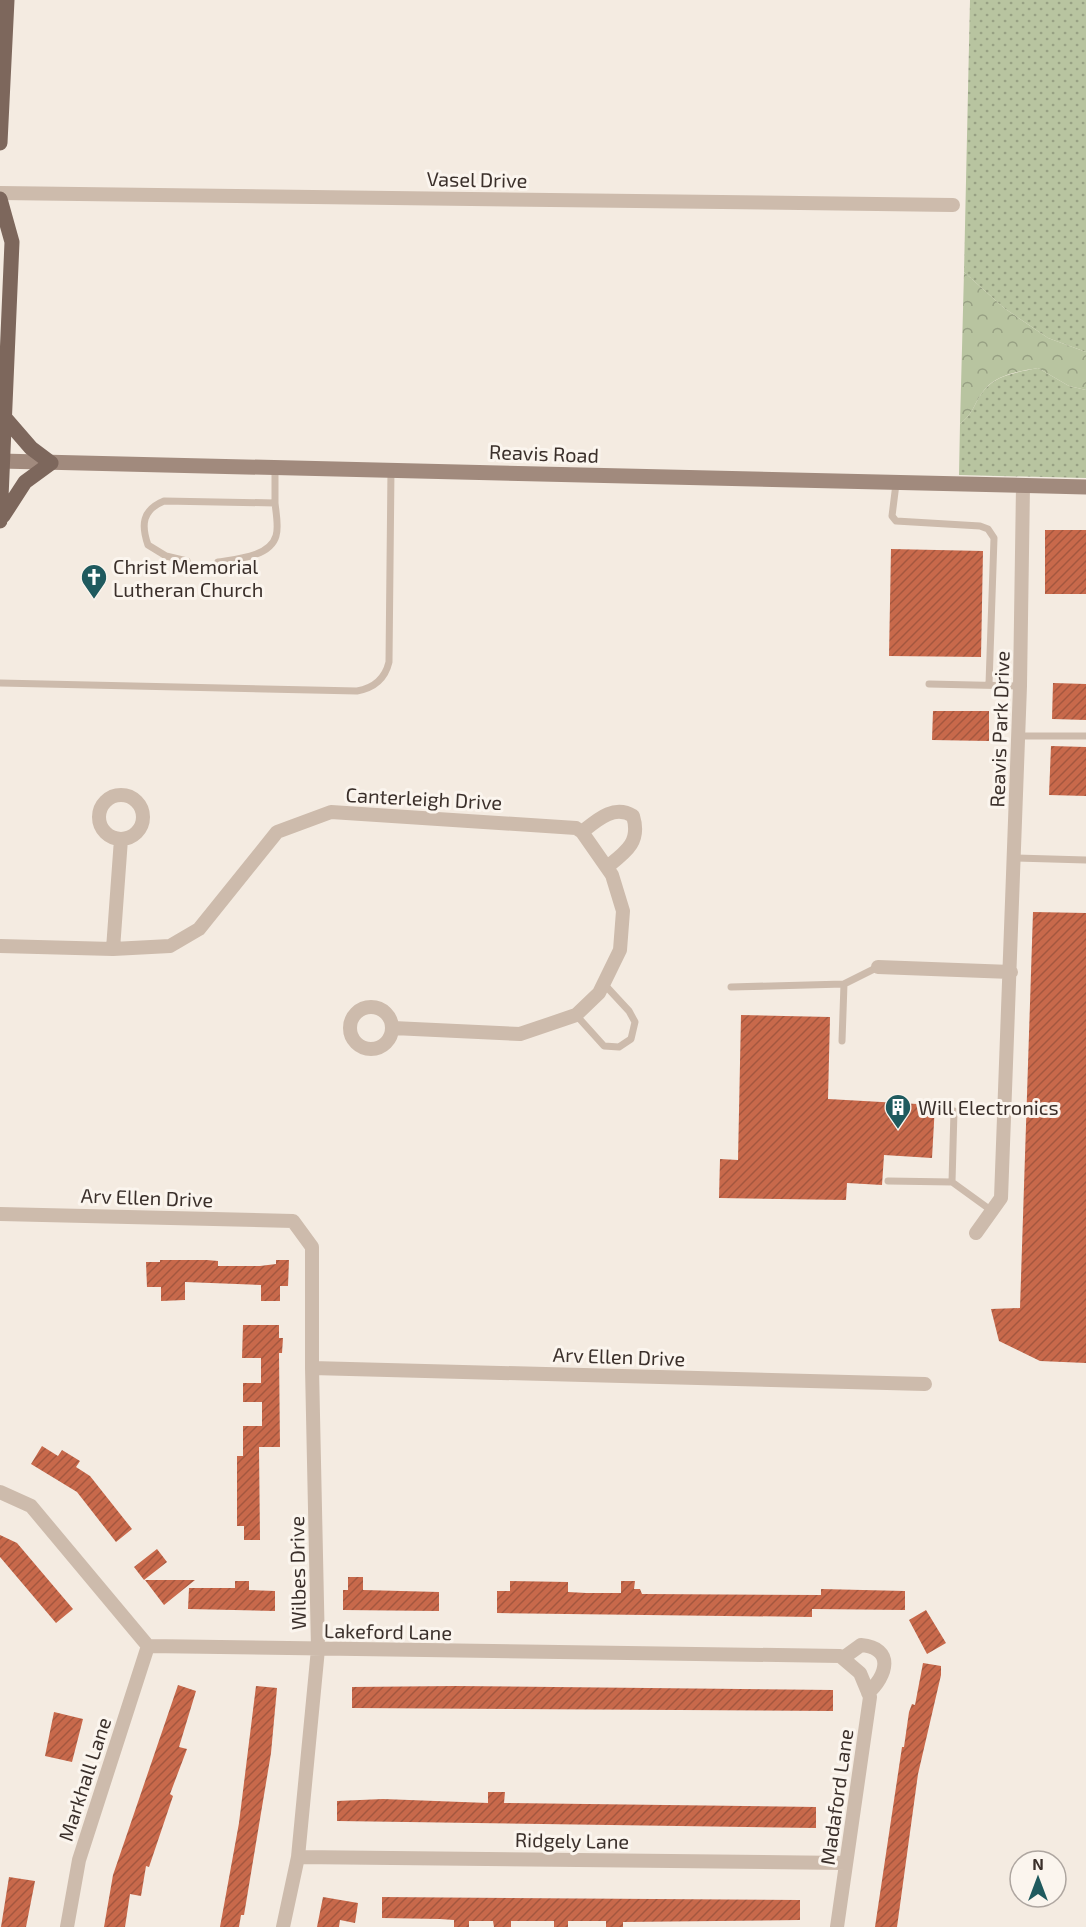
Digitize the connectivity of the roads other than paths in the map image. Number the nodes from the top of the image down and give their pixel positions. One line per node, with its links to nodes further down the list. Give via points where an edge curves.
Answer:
1 (7, 0): 2 (main road)
2 (0, 143)
3 (0, 193): 5 (street, Vasel Drive)
4 (0, 200): 6 (main road, via 12,242)
5 (953, 205)
6 (5, 418): 7 (main road); 8 (main road, via 31,448)
7 (2, 461): 8 (street, Reavis Road); 15 (main road)
8 (51, 463): 9 (street, Reavis Road); 15 (main road, via 32,474 18,489)
9 (275, 466): 10 (street, Reavis Road); 14 (lane)
10 (391, 469): 11 (street, Reavis Road); 18 (lane, via 390,662 375,685 357,691)
11 (896, 484): 12 (street, Reavis Road); 20 (lane, via 892,516 896,521 980,526 994,538)
12 (1023, 486): 13 (street, Reavis Road); 21 (street, Reavis Park Drive)
13 (1086, 487)
14 (275, 503): 16 (lane, via 164,501 152,506 144,518 148,545 166,556); 17 (lane, via 277,534 272,545 259,553)
15 (0, 520)
16 (187, 561)
17 (218, 562)
18 (0, 683)
19 (929, 684): 20 (lane)
20 (989, 684): 21 (lane)
21 (1020, 686): 22 (street, Reavis Park Drive)
22 (1018, 736): 23 (lane); 26 (street, Reavis Park Drive)
23 (1086, 736)
24 (579, 830): 28 (street); 28 (street, via 612,812 625,811 633,816 636,831 632,848); 30 (street, Canterleigh Drive, via 332,812 277,832 200,929 170,946)
25 (121, 839): 30 (street)
26 (1015, 858): 27 (lane); 32 (street, Reavis Park Drive)
27 (1086, 860)
28 (607, 867): 33 (street, via 623,911 620,950)
29 (0, 946): 30 (street, Canterleigh Drive)
30 (113, 949)
31 (878, 967): 32 (street); 34 (lane)
32 (1011, 972): 42 (street, Reavis Park Drive, via 1002,1198)
33 (604, 984): 36 (street); 36 (lane, via 635,1022 631,1039 619,1047 604,1046)
34 (844, 984): 35 (lane); 38 (lane)
35 (731, 987)
36 (576, 1015): 37 (street, via 520,1034)
37 (393, 1028)
38 (842, 1041)
39 (954, 1111): 41 (lane)
40 (888, 1181): 41 (lane)
41 (952, 1182): 42 (lane)
42 (992, 1211): 45 (street, Reavis Park Drive)
43 (0, 1214): 44 (street, Arv Ellen Drive)
44 (293, 1221): 46 (street, Wilbes Drive, via 312,1247)
45 (976, 1233)
46 (312, 1368): 47 (street, Arv Ellen Drive); 50 (street, Wilbes Drive)
47 (925, 1384)
48 (0, 1492): 49 (street, via 31,1506)
49 (148, 1646): 50 (street, Lakeford Lane); 55 (street, Markhall Lane, via 79,1860)
50 (318, 1649): 51 (street, Lakeford Lane); 53 (street, Wilbes Drive)
51 (843, 1658): 52 (street, Madaford Lane, via 860,1673); 52 (street, via 861,1645 872,1646 880,1654 885,1663 884,1675)
52 (868, 1694): 54 (street, Madaford Lane)
53 (298, 1857): 54 (street, Ridgely Lane); 56 (street, Wilbes Drive)
54 (846, 1863): 57 (street, Madaford Lane)
55 (67, 1927)
56 (283, 1927)
57 (837, 1927)

